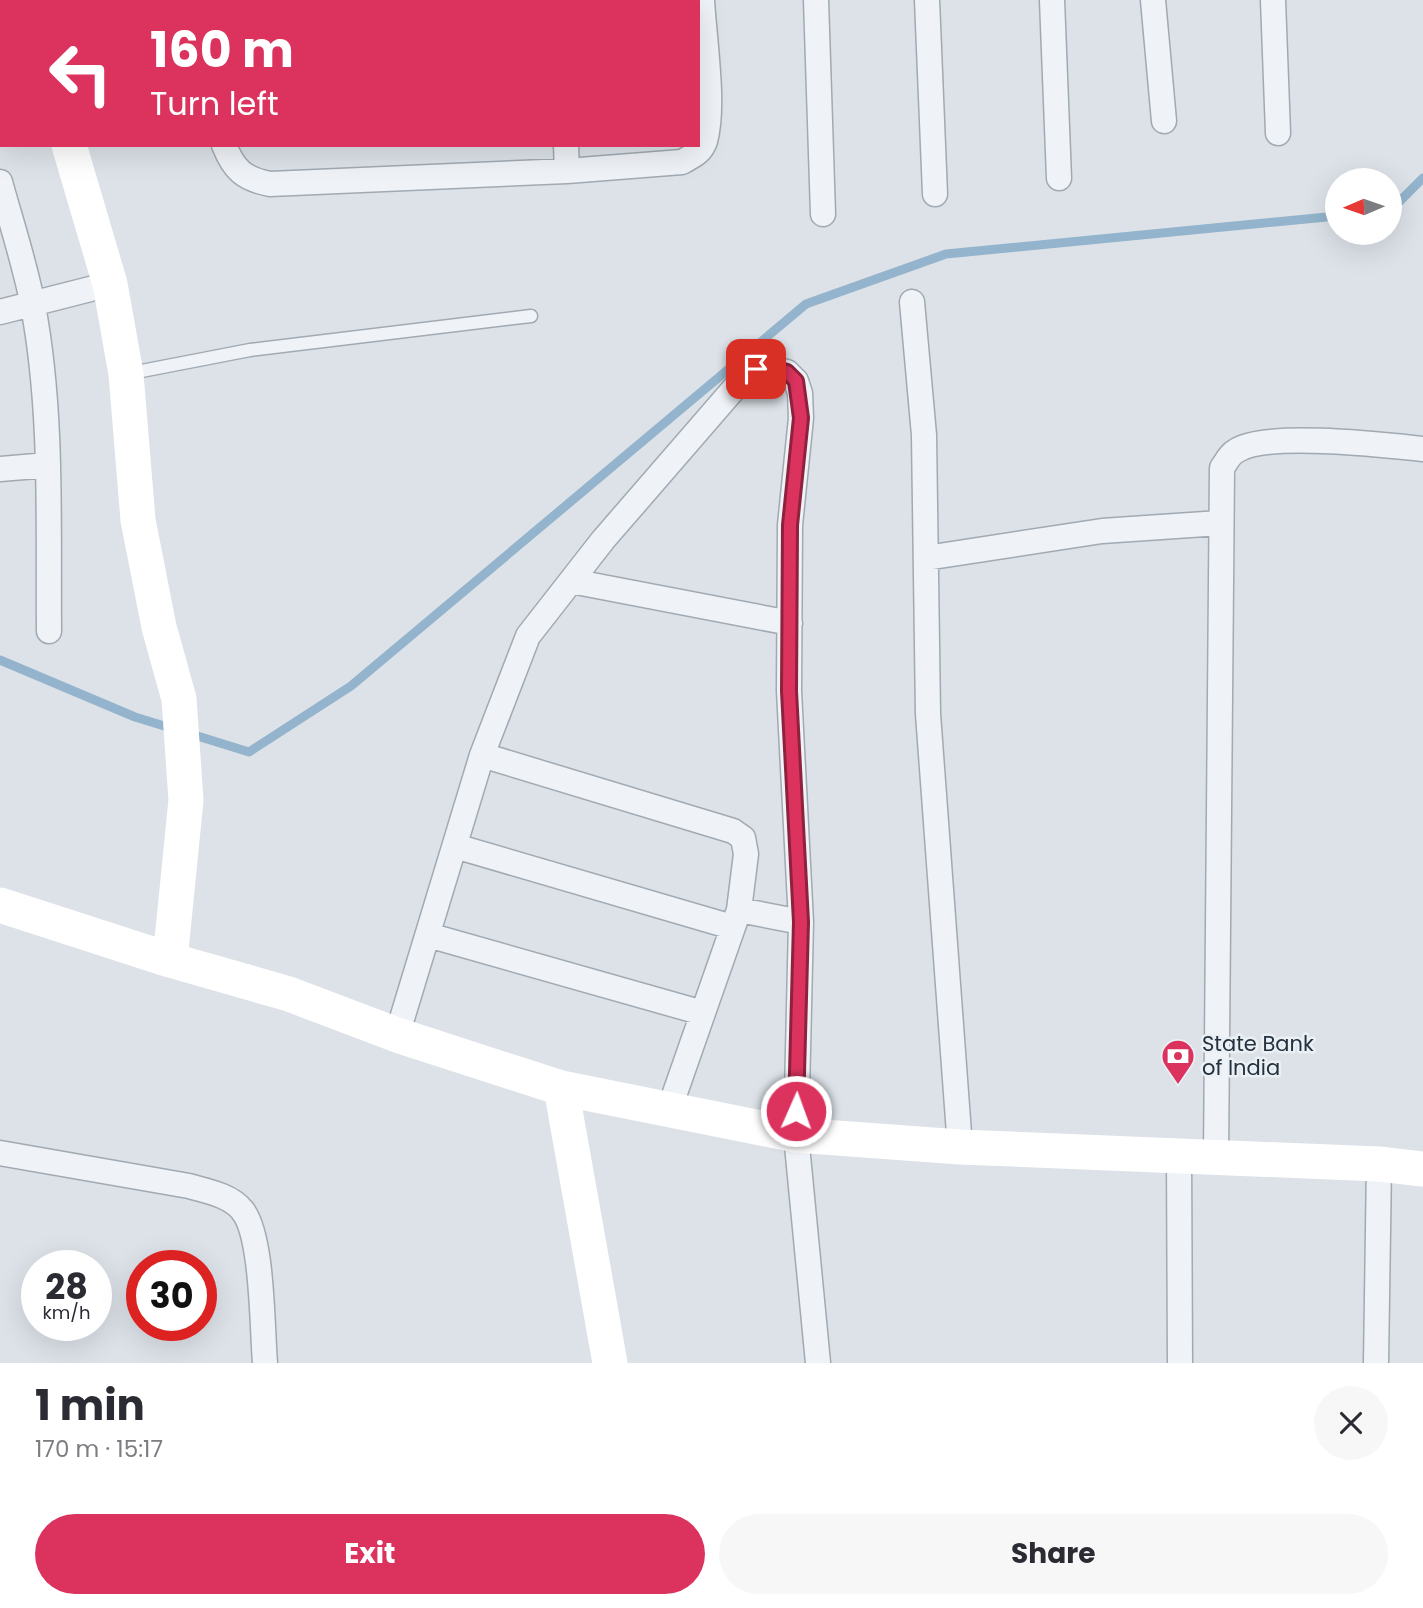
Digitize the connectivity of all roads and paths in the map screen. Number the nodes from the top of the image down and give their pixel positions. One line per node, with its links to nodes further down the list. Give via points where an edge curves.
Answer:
1 (702, 0): 12 (street, via 708,113 705,141 698,154 682,162)
2 (816, 0): 16 (street)
3 (927, 0): 15 (street)
4 (1052, 0): 13 (street)
5 (1153, 0): 7 (street)
6 (1274, 0): 8 (street)
7 (1164, 121)
8 (1278, 132)
9 (70, 147): 17 (main road)
10 (225, 147): 12 (street, via 232,165 249,180 270,184)
11 (566, 147): 12 (street)
12 (567, 171)
13 (1059, 178)
14 (0, 181): 19 (street)
15 (934, 194)
16 (823, 214)
17 (110, 284): 19 (street); 22 (main road)
18 (912, 302): 27 (street, via 924,435)
19 (33, 305): 20 (street); 24 (street)
20 (0, 313)
21 (531, 316): 22 (lane, via 250,350)
22 (126, 374): 37 (main road, via 138,520 178,699 186,800)
23 (1423, 449): 26 (street, via 1341,440 1254,444 1235,451 1222,468)
24 (48, 465): 25 (street); 30 (street)
25 (0, 469)
26 (1220, 523): 27 (street, via 1102,531); 46 (street)
27 (926, 558): 43 (street, via 928,714)
28 (571, 581): 29 (street); 29 (street, via 745,376 768,367 787,372 800,393 790,525); 31 (street, via 528,636)
29 (790, 623): 35 (street)
30 (49, 631)
31 (482, 755): 32 (street); 34 (street, via 733,831 743,838 746,853)
32 (455, 846): 34 (street); 36 (street)
33 (0, 905): 37 (main road)
34 (736, 919): 35 (street); 38 (street)
35 (801, 922): 42 (street)
36 (428, 935): 38 (street); 39 (street)
37 (170, 960): 39 (main road, via 289,994)
38 (703, 1013): 41 (street)
39 (397, 1035): 40 (main road)
40 (561, 1088): 41 (main road); 50 (main road)
41 (669, 1110): 42 (main road)
42 (796, 1135): 43 (main road); 51 (street)
43 (960, 1147): 45 (main road)
44 (0, 1153): 49 (street, via 189,1186 219,1194 242,1209 254,1235)
45 (1179, 1155): 46 (main road); 52 (street)
46 (1216, 1157): 47 (main road)
47 (1379, 1164): 48 (main road); 53 (street)
48 (1423, 1169)
49 (265, 1363)
50 (610, 1363)
51 (818, 1363)
52 (1180, 1363)
53 (1376, 1363)

